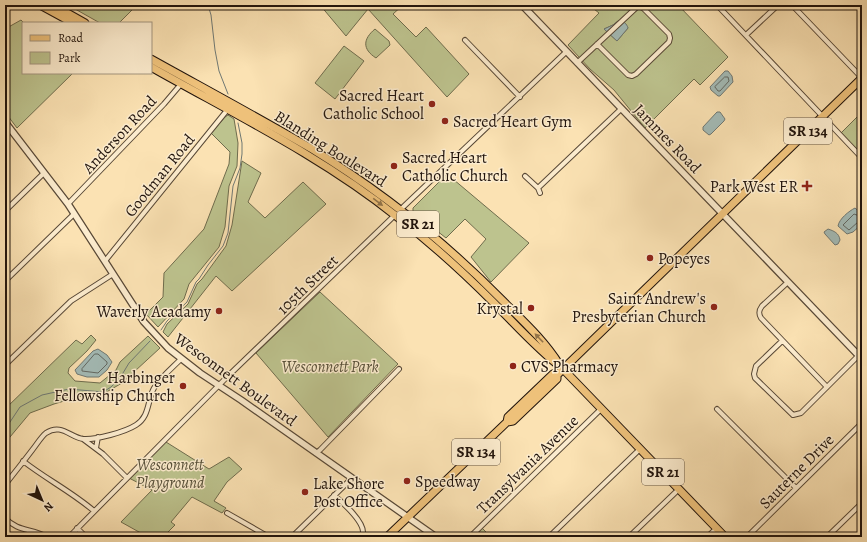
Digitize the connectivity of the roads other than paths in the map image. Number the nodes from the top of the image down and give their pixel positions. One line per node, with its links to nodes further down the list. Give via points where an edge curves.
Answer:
1 (40, 5): 7 (main road)
2 (53, 5): 10 (main road)
3 (522, 5): 14 (street, Jammes Road)
4 (717, 5): 11 (street)
5 (778, 5): 11 (street)
6 (792, 5): 18 (street)
7 (56, 14): 8 (main road); 9 (main road, via 61,13)
8 (71, 22)
9 (77, 22)
10 (83, 22)
11 (746, 36): 23 (street)
12 (465, 40): 20 (street)
13 (597, 44): 13 (street, via 638,6 643,8 670,38 669,42 632,76); 16 (street)
14 (566, 52): 16 (street, Jammes Road); 20 (street, 105th Street)
15 (152, 61): 19 (main road, Blanding Boulevard / SR 21)
16 (577, 63): 22 (street, Jammes Road)
17 (152, 66): 19 (main road, Blanding Boulevard / SR 21)
18 (862, 78): 23 (main road, SR 134)
19 (184, 81): 21 (main road, Blanding Boulevard / SR 21); 28 (street, Anderson Road)
20 (520, 96): 30 (street, 105th Street)
21 (230, 107): 30 (main road, Blanding Boulevard / SR 21, via 336,168); 35 (street, Goodman Road)
22 (621, 108): 27 (street, via 539,190); 32 (street, Jammes Road)
23 (822, 117): 25 (street); 32 (main road, SR 134)
24 (6, 124): 26 (street, Wesconnett Boulevard)
25 (862, 158)
26 (44, 173): 28 (street, Wesconnett Boulevard); 29 (street)
27 (525, 176)
28 (68, 204): 31 (street, Wesconnett Boulevard)
29 (5, 211)
30 (398, 213): 33 (main road, Blanding Boulevard / SR 21); 34 (main road, Blanding Boulevard / SR 21, via 430,234); 48 (street, 105th Street)
31 (74, 214): 35 (street, Wesconnett Boulevard); 39 (street)
32 (722, 214): 40 (street, Jammes Road); 47 (main road, SR 134)
33 (439, 251): 34 (main road, via 449,257); 36 (main road, Blanding Boulevard / SR 21)
34 (458, 258): 38 (main road, Blanding Boulevard / SR 21)
35 (105, 261): 37 (street, Wesconnett Boulevard)
36 (454, 265): 38 (main road, via 462,265); 47 (main road, Blanding Boulevard / SR 21)
37 (113, 274): 44 (street, Wesconnett Boulevard, via 144,322); 45 (street, via 72,301)
38 (482, 280): 47 (main road, Blanding Boulevard / SR 21, one-way to 38, via 551,351)
39 (5, 281)
40 (788, 282): 41 (street, via 762,306 759,312 761,318); 43 (street, Jammes Road)
41 (782, 341): 49 (street); 49 (street, via 756,366 755,378 790,413 796,415)
42 (862, 347): 43 (street)
43 (859, 356): 49 (street)
44 (181, 359): 48 (street, Wesconnett Boulevard); 53 (street, via 155,386 147,412 140,421 124,431)
45 (5, 365)
46 (399, 369): 57 (street)
47 (560, 372): 50 (main road, Blanding Boulevard / SR 21); 68 (main road, SR 134, via 557,379)
48 (219, 385): 57 (street, Wesconnett Boulevard); 59 (street, 105th Street)
49 (827, 387)
50 (602, 408): 56 (main road, Blanding Boulevard / SR 21); 80 (street, Transylvania Avenue)
51 (717, 409): 63 (street)
52 (861, 425): 63 (street, Sauterne Drive)
53 (98, 437): 54 (street); 55 (street)
54 (83, 439): 55 (street); 58 (street, via 67,431 51,430 42,436)
55 (96, 448): 59 (street)
56 (640, 449): 62 (main road, Blanding Boulevard / SR 21); 81 (street)
57 (316, 452): 60 (street, Wesconnett Boulevard)
58 (23, 461): 61 (street); 66 (street, via 54,484 78,497)
59 (127, 478): 66 (street, 105th Street)
60 (352, 478): 64 (street); 68 (street, Wesconnett Boulevard)
61 (5, 485)
62 (678, 488): 71 (main road, Blanding Boulevard / SR 21); 82 (street)
63 (796, 488): 85 (street, Sauterne Drive)
64 (334, 495): 76 (street); 77 (street, via 350,510 362,527 363,533)
65 (862, 503): 86 (street)
66 (94, 511): 70 (street, 105th Street)
67 (227, 513): 75 (street)
68 (409, 517): 78 (main road, SR 134); 79 (street, Wesconnett Boulevard)
69 (5, 518): 72 (street, via 14,526)
70 (77, 528): 73 (street, 105th Street); 74 (street)
71 (717, 528): 83 (street); 84 (main road, Blanding Boulevard / SR 21)
72 (48, 537)
73 (68, 537)
74 (86, 537)
75 (268, 537)
76 (292, 537)
77 (359, 537)
78 (387, 537)
79 (436, 537)
80 (470, 537)
81 (550, 537)
82 (629, 537)
83 (706, 537)
84 (725, 537)
85 (747, 537)
86 (827, 537)

